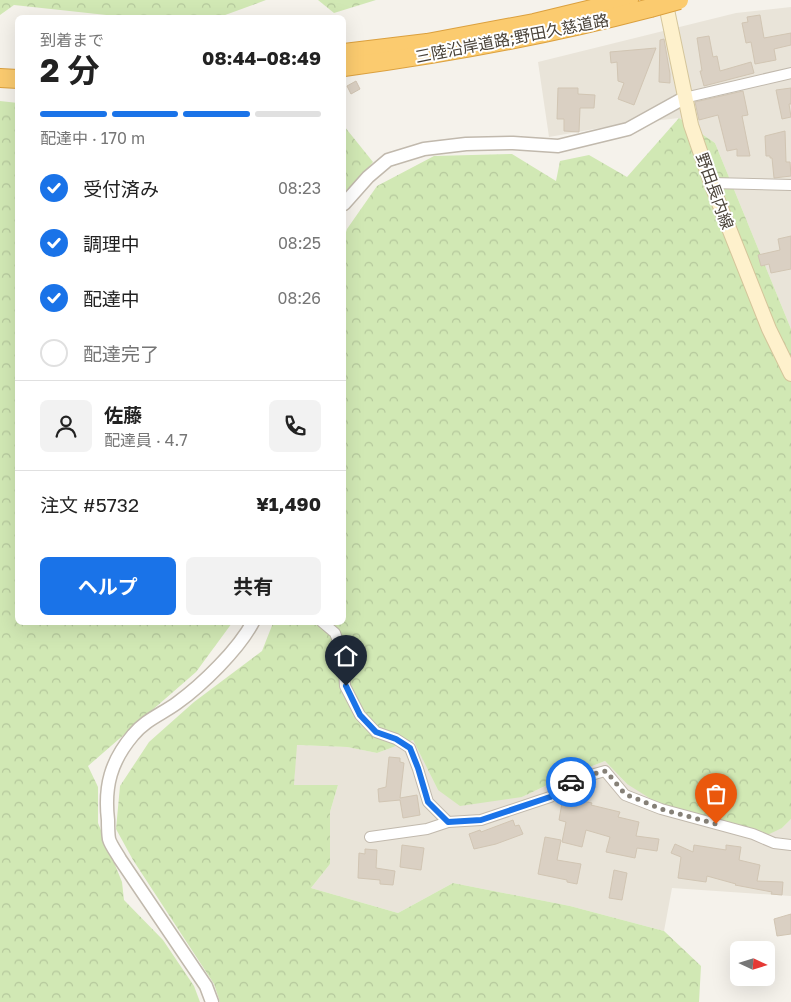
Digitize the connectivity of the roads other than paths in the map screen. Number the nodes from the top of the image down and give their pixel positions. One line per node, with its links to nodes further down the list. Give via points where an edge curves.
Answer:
1 (629, 0): 4 (highway, 三陸沿岸道路;野田久慈道路, via 534,23 427,43)
2 (679, 0): 3 (highway, 三陸沿岸道路;野田久慈道路, bridge)
3 (658, 4): 7 (highway, 三陸沿岸道路;野田久慈道路, via 582,26 500,43); 11 (main road, 野田長内線)
4 (346, 53)
5 (0, 66): 6 (highway)
6 (15, 67)
7 (346, 67)
8 (791, 73): 11 (street)
9 (0, 78): 10 (highway)
10 (15, 79)
11 (684, 98): 12 (main road, 野田長内線); 14 (street, via 628,129 558,146 466,144 424,149 388,160)
12 (710, 183): 13 (street); 15 (main road, 野田長内線, via 769,329)
13 (791, 185)
14 (346, 202)
15 (791, 374)
16 (251, 625): 21 (street, via 209,675 176,704 133,734 112,767 106,804 110,840 120,859 206,986)
17 (326, 625): 18 (street, via 336,633 343,655 346,686 360,715 376,732 410,748 428,802)
18 (448, 822): 19 (street); 20 (street, via 481,820 500,814 550,797 576,778 606,771 625,794 661,809 753,834 774,844)
19 (370, 837)
20 (791, 845)
21 (212, 1002)

